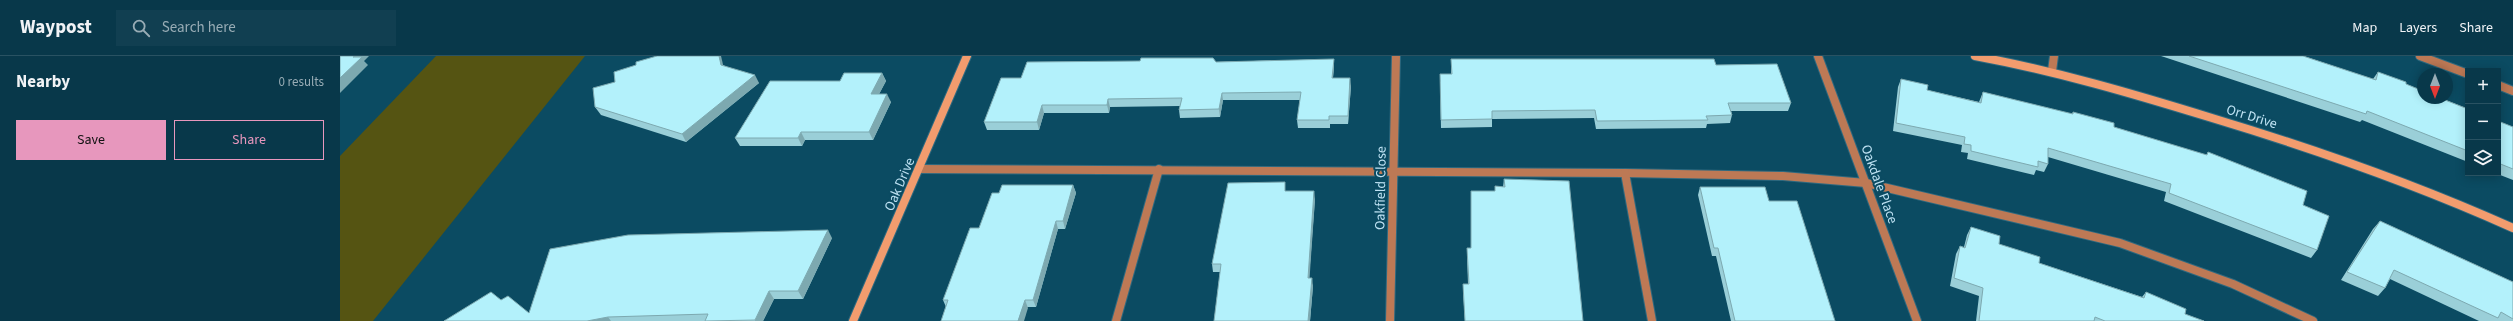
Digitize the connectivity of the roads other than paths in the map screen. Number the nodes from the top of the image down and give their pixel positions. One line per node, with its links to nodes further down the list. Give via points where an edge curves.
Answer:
1 (967, 56): 11 (street, Oak Drive)
2 (1396, 56): 13 (street, Oakfield Close)
3 (1818, 56): 15 (street, Oakdale Place)
4 (1975, 56): 7 (street, Orr Drive)
5 (2054, 56): 7 (street)
6 (2420, 56): 8 (street)
7 (2052, 71): 16 (street, Orr Drive, via 2283,139 2412,186)
8 (2465, 73)
9 (2501, 86): 10 (street)
10 (2513, 91)
11 (919, 169): 12 (street); 17 (street, Oak Drive)
12 (1159, 169): 13 (street); 18 (street)
13 (1393, 170): 14 (street); 19 (street, Oakfield Close)
14 (1625, 173): 15 (street, via 1782,176); 20 (street)
15 (1866, 183): 21 (street, Oakdale Place); 22 (street, via 2120,243 2233,284)
16 (2513, 228)
17 (853, 321)
18 (1116, 321)
19 (1390, 321)
20 (1652, 321)
21 (1917, 321)
22 (2313, 321)

